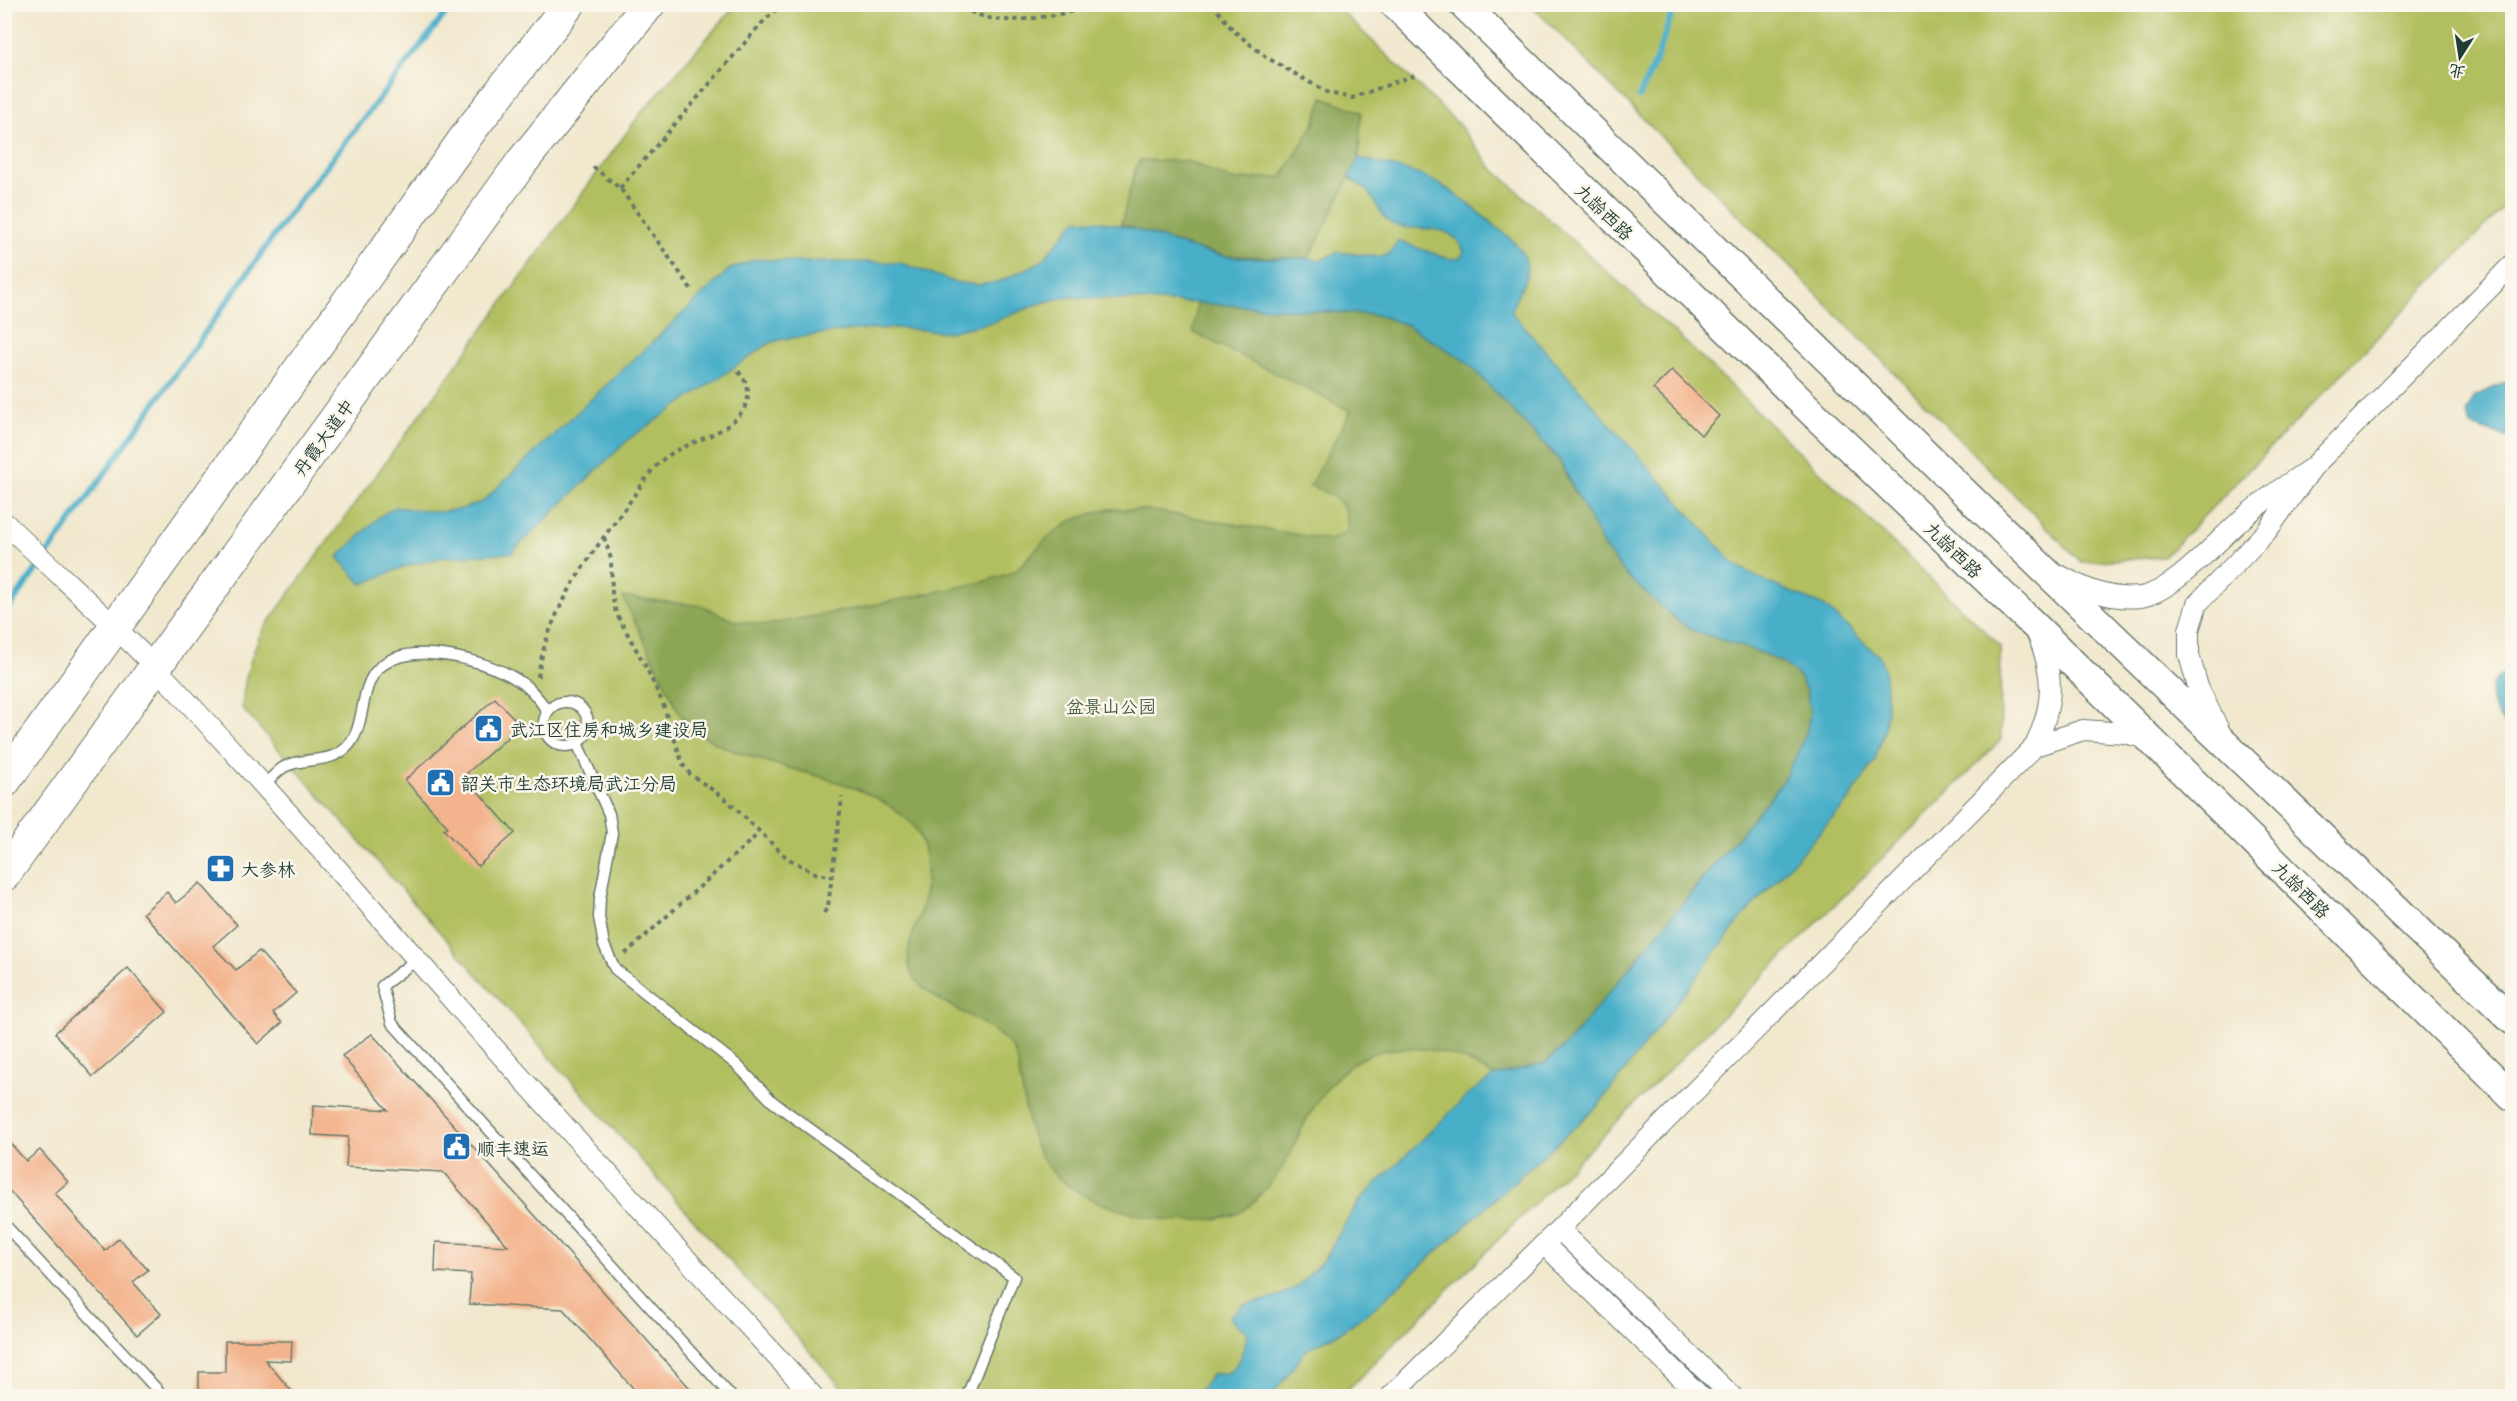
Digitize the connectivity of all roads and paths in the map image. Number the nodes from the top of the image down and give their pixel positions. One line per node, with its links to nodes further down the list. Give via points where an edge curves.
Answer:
1 (569, 4): 20 (main road, via 473,128)
2 (648, 4): 21 (main road, 丹霞大道中, via 522,162)
3 (782, 4): 11 (path)
4 (954, 4): 5 (path, via 1008,21 1082,10)
5 (1097, 4)
6 (1212, 4): 9 (path, via 1234,31 1266,57 1328,93 1352,98)
7 (1394, 4): 19 (main road, 九龄西路)
8 (1463, 4): 18 (main road)
9 (1415, 75)
10 (593, 167): 11 (path)
11 (620, 188): 13 (path)
12 (2512, 264): 15 (street)
13 (692, 290)
14 (736, 369): 17 (path, via 749,389 740,414 657,465)
15 (2313, 467): 18 (street, via 2249,513 2170,584 2142,597 2108,596 2088,590); 25 (street, via 2267,531 2197,604 2189,630 2188,655 2198,687)
16 (4, 522): 20 (street)
17 (604, 537): 22 (path, via 552,625 539,669); 33 (path, via 611,560 616,613 663,704 683,765 727,800 787,858)
18 (2039, 565): 25 (main road)
19 (2034, 625): 24 (main road, 九龄西路); 27 (street, via 2045,652 2050,685 2050,705)
20 (117, 628): 21 (street); 28 (main road)
21 (156, 669): 29 (street); 32 (main road, 丹霞大道中)
22 (538, 697): 23 (lane); 29 (lane, via 515,678 481,663 437,654 402,656 387,662 373,675 349,745 330,757 284,767)
23 (547, 711): 26 (lane, via 543,724 552,741 564,746); 26 (lane, via 564,702 582,708 588,727)
24 (2150, 740): 27 (street, via 2125,733 2083,730); 38 (main road, 九龄西路)
25 (2225, 742): 37 (main road)
26 (577, 743): 36 (lane, via 609,814 612,833 599,917 604,945)
27 (2035, 746): 40 (street)
28 (4, 782)
29 (263, 786): 35 (street)
30 (842, 797): 33 (path)
31 (757, 835): 36 (path)
32 (4, 875)
33 (831, 878): 34 (path)
34 (825, 913)
35 (416, 960): 43 (lane, via 382,986 392,1023); 44 (street)
36 (613, 965): 45 (lane, via 737,1065 773,1102 1014,1277)
37 (2512, 1020)
38 (2512, 1096)
39 (4, 1224): 42 (lane)
40 (1559, 1229): 41 (street); 48 (street)
41 (1544, 1244): 46 (street); 47 (street)
42 (163, 1396)
43 (731, 1396)
44 (813, 1396)
45 (967, 1396)
46 (1391, 1396)
47 (1700, 1396)
48 (1732, 1396)

